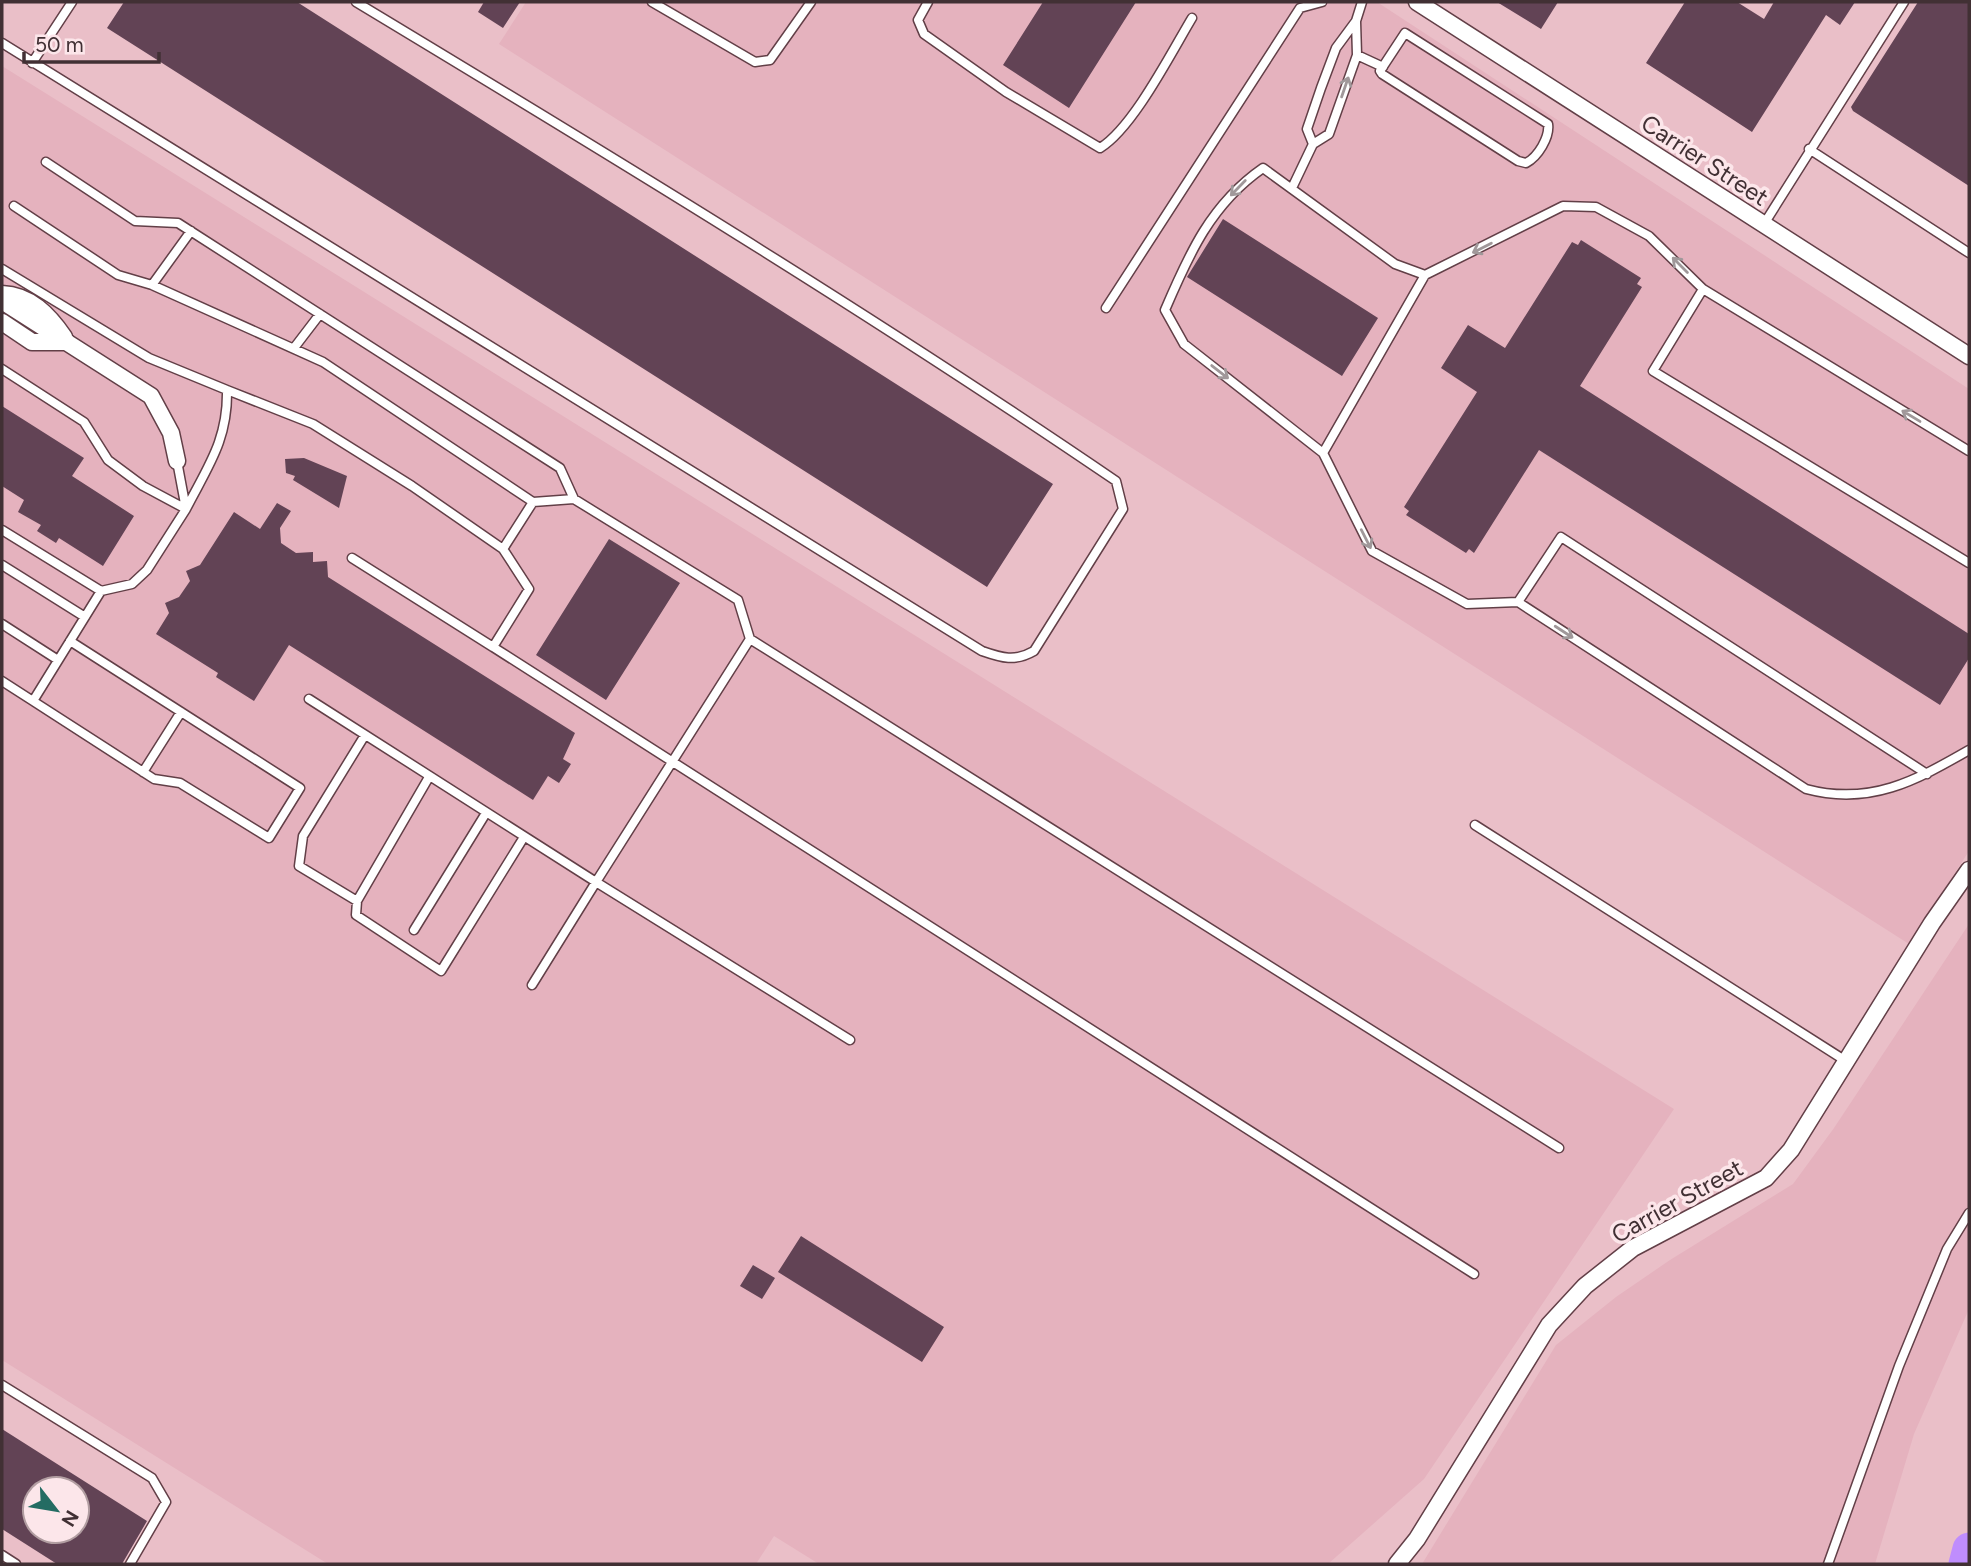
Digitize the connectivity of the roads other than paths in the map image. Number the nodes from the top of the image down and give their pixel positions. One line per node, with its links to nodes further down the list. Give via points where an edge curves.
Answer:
1 (72, 2): 14 (lane)
2 (356, 2): 14 (lane, via 738,233 961,375 1116,481 1123,509 1034,651 1020,659 982,651)
3 (652, 2): 4 (lane, via 755,62 770,60)
4 (811, 2)
5 (928, 2): 10 (lane, via 918,20 924,34 1006,92 1100,148 1129,120)
6 (1322, 2): 30 (lane, via 1300,8)
7 (1362, 2): 11 (lane)
8 (1417, 2): 21 (street, Carrier Street)
9 (1904, 2): 17 (lane)
10 (1192, 18)
11 (1356, 21): 13 (lane); 16 (lane, via 1336,48 1307,129)
12 (2, 43): 14 (lane)
13 (1357, 55): 15 (lane); 16 (lane, one-way to 13, via 1329,134)
14 (32, 62)
15 (1383, 67): 15 (lane, via 1408,33 1541,118 1550,133 1533,160 1518,161 1382,74)
16 (1313, 144): 19 (lane)
17 (1809, 149): 21 (lane); 23 (lane)
18 (46, 162): 22 (lane, via 135,221 178,223)
19 (1292, 188): 25 (lane, via 1395,264); 39 (lane, one-way to 39, via 1263,168 1239,185 1194,243 1165,310 1184,344)
20 (14, 206): 26 (lane, via 118,275)
21 (1764, 224): 35 (street, Carrier Street)
22 (191, 231): 26 (lane); 31 (lane)
23 (1969, 254)
24 (2, 269): 37 (lane, via 149,358)
25 (1424, 275): 27 (lane, one-way to 25, via 1649,236 1596,207 1563,206); 39 (lane)
26 (152, 285): 34 (lane)
27 (1703, 289): 38 (lane, one-way to 27); 47 (lane, via 1653,370)
28 (2, 294): 33 (street, via 13,295 50,316)
29 (2, 301): 33 (street)
30 (1106, 309)
31 (320, 314): 34 (lane); 41 (lane, via 560,468)
32 (2, 322): 33 (street, via 32,342)
33 (67, 342): 40 (street, via 150,396 171,433)
34 (293, 348): 42 (lane, via 323,362)
35 (1969, 356)
36 (2, 369): 43 (lane, via 84,422 107,460)
37 (227, 390): 43 (lane, via 227,419); 45 (lane, via 313,424)
38 (1969, 451)
39 (1323, 453): 50 (lane, one-way to 50, via 1372,551 1467,604)
40 (177, 461): 43 (lane)
41 (575, 499): 42 (lane); 53 (lane, via 738,600)
42 (533, 502): 45 (lane)
43 (186, 509): 49 (lane, via 147,570 132,584)
44 (2, 530): 49 (lane)
45 (503, 548): 55 (lane, via 529,589)
46 (352, 558): 55 (lane)
47 (1969, 563)
48 (2, 565): 51 (lane)
49 (101, 592): 51 (lane)
50 (1518, 602): 65 (lane, one-way to 65, via 1806,789 1828,795 1868,794); 65 (lane, via 1561,537)
51 (85, 617): 54 (lane)
52 (2, 624): 56 (lane)
53 (750, 639): 63 (lane); 77 (lane)
54 (70, 641): 56 (lane); 60 (lane)
55 (493, 647): 63 (lane)
56 (58, 660): 59 (lane)
57 (2, 681): 59 (lane)
58 (309, 699): 61 (lane)
59 (33, 701): 64 (lane)
60 (181, 712): 64 (lane); 64 (lane, via 300,788 282,818 269,838 180,783 154,779)
61 (365, 735): 66 (lane); 72 (lane, via 303,836 299,866)
62 (1969, 750): 65 (lane)
63 (672, 762): 71 (lane); 79 (lane)
64 (143, 772)
65 (1927, 775)
66 (429, 777): 67 (lane); 72 (lane)
67 (486, 813): 69 (lane); 73 (lane)
68 (1475, 825): 76 (lane)
69 (524, 837): 71 (lane); 72 (lane, via 441,971 356,915)
70 (1969, 870): 76 (street, Carrier Street)
71 (596, 882): 74 (lane); 75 (lane)
72 (357, 901)
73 (414, 930)
74 (532, 985)
75 (850, 1040)
76 (1846, 1061): 84 (street, Carrier Street, via 1791,1150 1766,1178 1633,1248 1585,1286 1549,1325 1418,1539)
77 (1559, 1148)
78 (1969, 1213): 85 (lane, via 1947,1249 1899,1366)
79 (1474, 1274)
80 (3, 1388): 83 (lane, via 152,1478 166,1502)
81 (2, 1556): 82 (lane)
82 (16, 1564)
83 (130, 1564)
84 (1398, 1564)
85 (1828, 1564)

